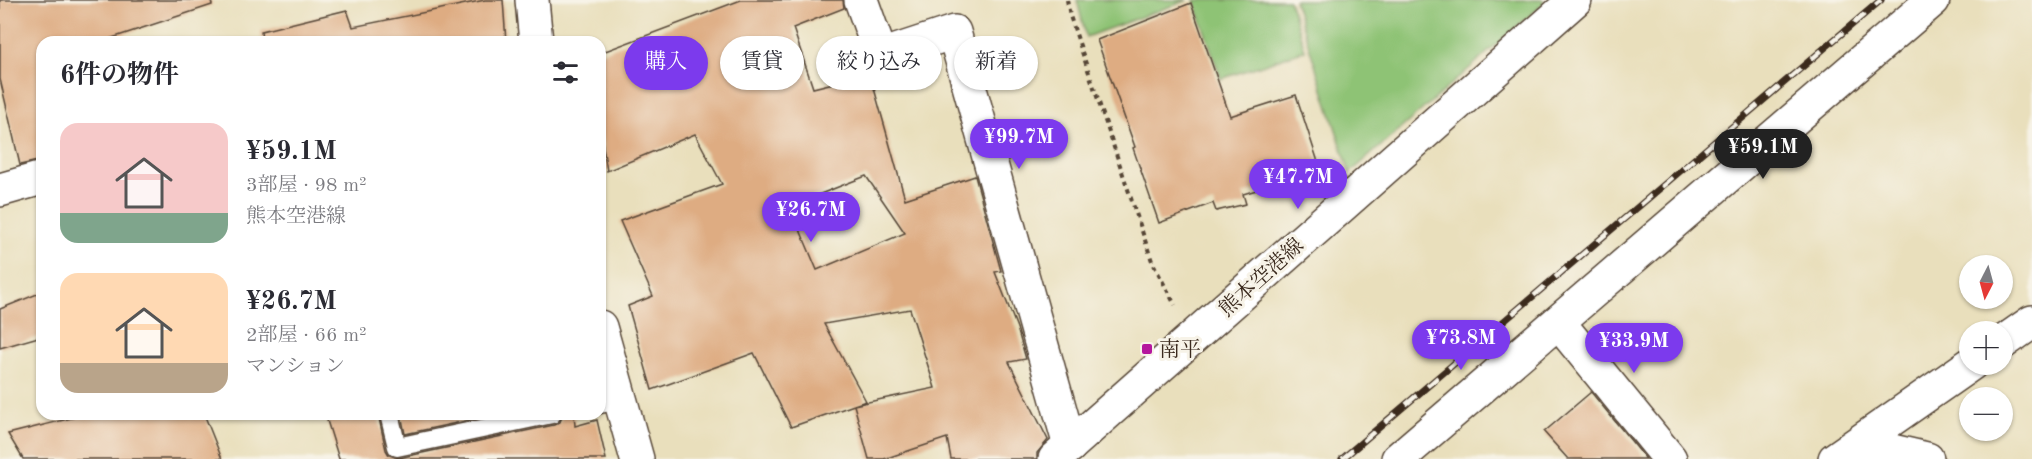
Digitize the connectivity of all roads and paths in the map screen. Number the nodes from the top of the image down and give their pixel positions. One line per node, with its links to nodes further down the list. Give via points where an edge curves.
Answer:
1 (532, 0): 6 (street)
2 (861, 0): 19 (street, via 881,56 954,32)
3 (1067, 0): 12 (path, via 1152,261)
4 (1575, 0): 12 (street, 熊本空港線)
5 (1933, 0): 9 (street)
6 (535, 36)
7 (36, 179): 8 (street)
8 (2, 182)
9 (1558, 322): 21 (street); 22 (street)
10 (2032, 322): 11 (street)
11 (2013, 335)
12 (1192, 338): 19 (street, 熊本空港線)
13 (1959, 372): 18 (street)
14 (606, 377): 15 (street)
15 (609, 402): 20 (street)
16 (390, 420): 17 (lane, via 397,447)
17 (524, 420)
18 (1847, 451): 23 (street)
19 (1062, 453)
20 (637, 459)
21 (1398, 459)
22 (1670, 459)
23 (1927, 459)

